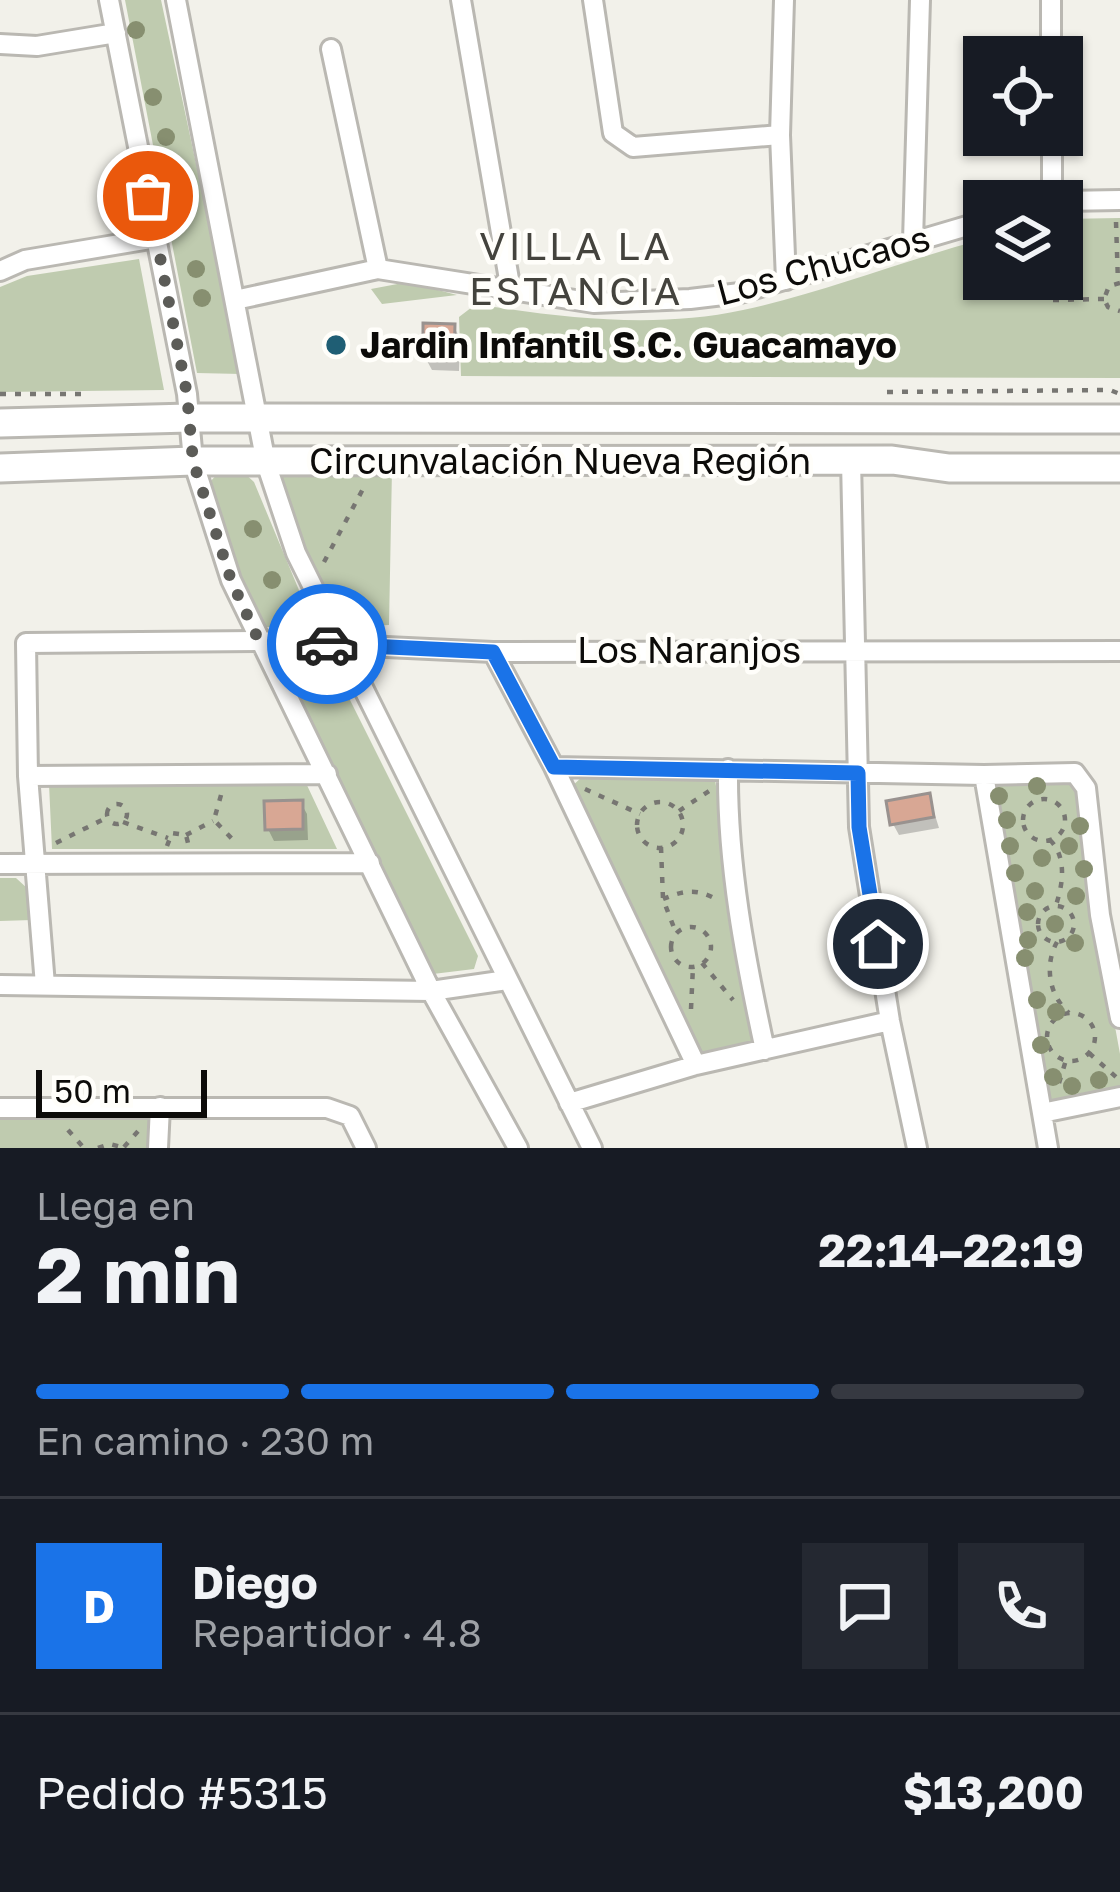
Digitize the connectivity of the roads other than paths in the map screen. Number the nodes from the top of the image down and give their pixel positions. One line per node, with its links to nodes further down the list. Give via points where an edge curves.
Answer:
1 (109, 0): 8 (street)
2 (176, 0): 22 (street)
3 (460, 0): 21 (street)
4 (593, 0): 12 (street, via 613,133 633,147)
5 (784, 0): 12 (street)
6 (920, 0): 17 (street)
7 (1051, 0): 9 (street)
8 (116, 33): 10 (street); 16 (street)
9 (1051, 36)
10 (0, 44)
11 (331, 50): 18 (street)
12 (780, 135): 20 (street)
13 (1083, 202): 14 (street)
14 (1118, 205)
15 (963, 227): 17 (street, Los Chucaos)
16 (156, 238): 19 (street); 23 (street)
17 (913, 241): 20 (street, Los Chucaos)
18 (378, 269): 21 (street, Los Chucaos); 22 (street, Los Chucaos)
19 (0, 271)
20 (786, 280): 21 (street, Los Chucaos, via 690,299 594,302)
21 (512, 291)
22 (235, 300): 24 (street)
23 (189, 418): 24 (main road, Circunvalación Nueva Región); 26 (main road, Circunvalación Nueva Región); 28 (street)
24 (258, 418): 25 (main road, Circunvalación Nueva Región); 29 (street)
25 (1120, 418)
26 (0, 423)
27 (851, 460): 29 (main road, Circunvalación Nueva Región); 30 (main road, Circunvalación Nueva Región); 34 (street)
28 (193, 461): 29 (main road, Circunvalación Nueva Región); 31 (main road, Circunvalación Nueva Región); 32 (street)
29 (266, 463): 33 (street)
30 (1120, 467)
31 (0, 469)
32 (259, 641): 33 (street, Los Naranjos); 39 (street); 42 (street, Los Naranjos, via 26,643)
33 (339, 645): 36 (street, Los Naranjos); 46 (street)
34 (854, 649): 35 (street, Los Naranjos); 36 (street, Los Naranjos); 38 (street)
35 (1120, 651)
36 (493, 652): 37 (street)
37 (556, 772): 40 (street); 53 (street)
38 (858, 773): 40 (street); 41 (street); 51 (street)
39 (327, 774): 42 (street); 43 (street)
40 (728, 774): 52 (street, via 728,824)
41 (984, 775): 50 (street, via 1075,773 1086,788); 57 (street)
42 (28, 776): 45 (street)
43 (370, 863): 45 (street); 49 (street)
44 (0, 864): 45 (street)
45 (35, 864): 48 (street)
46 (507, 980): 49 (street); 55 (street)
47 (0, 985): 48 (street)
48 (45, 985): 49 (street)
49 (431, 991): 62 (street)
50 (1120, 1018)
51 (890, 1021): 52 (street); 59 (street)
52 (765, 1050): 53 (street)
53 (696, 1065): 55 (street)
54 (1120, 1096): 57 (street)
55 (569, 1103): 63 (street)
56 (0, 1108): 58 (street)
57 (1042, 1113): 65 (street)
58 (154, 1114): 60 (street); 61 (street, via 327,1108 350,1116)
59 (916, 1145): 64 (street)
60 (158, 1148)
61 (366, 1148)
62 (518, 1148)
63 (592, 1148)
64 (892, 1148)
65 (1048, 1148)

